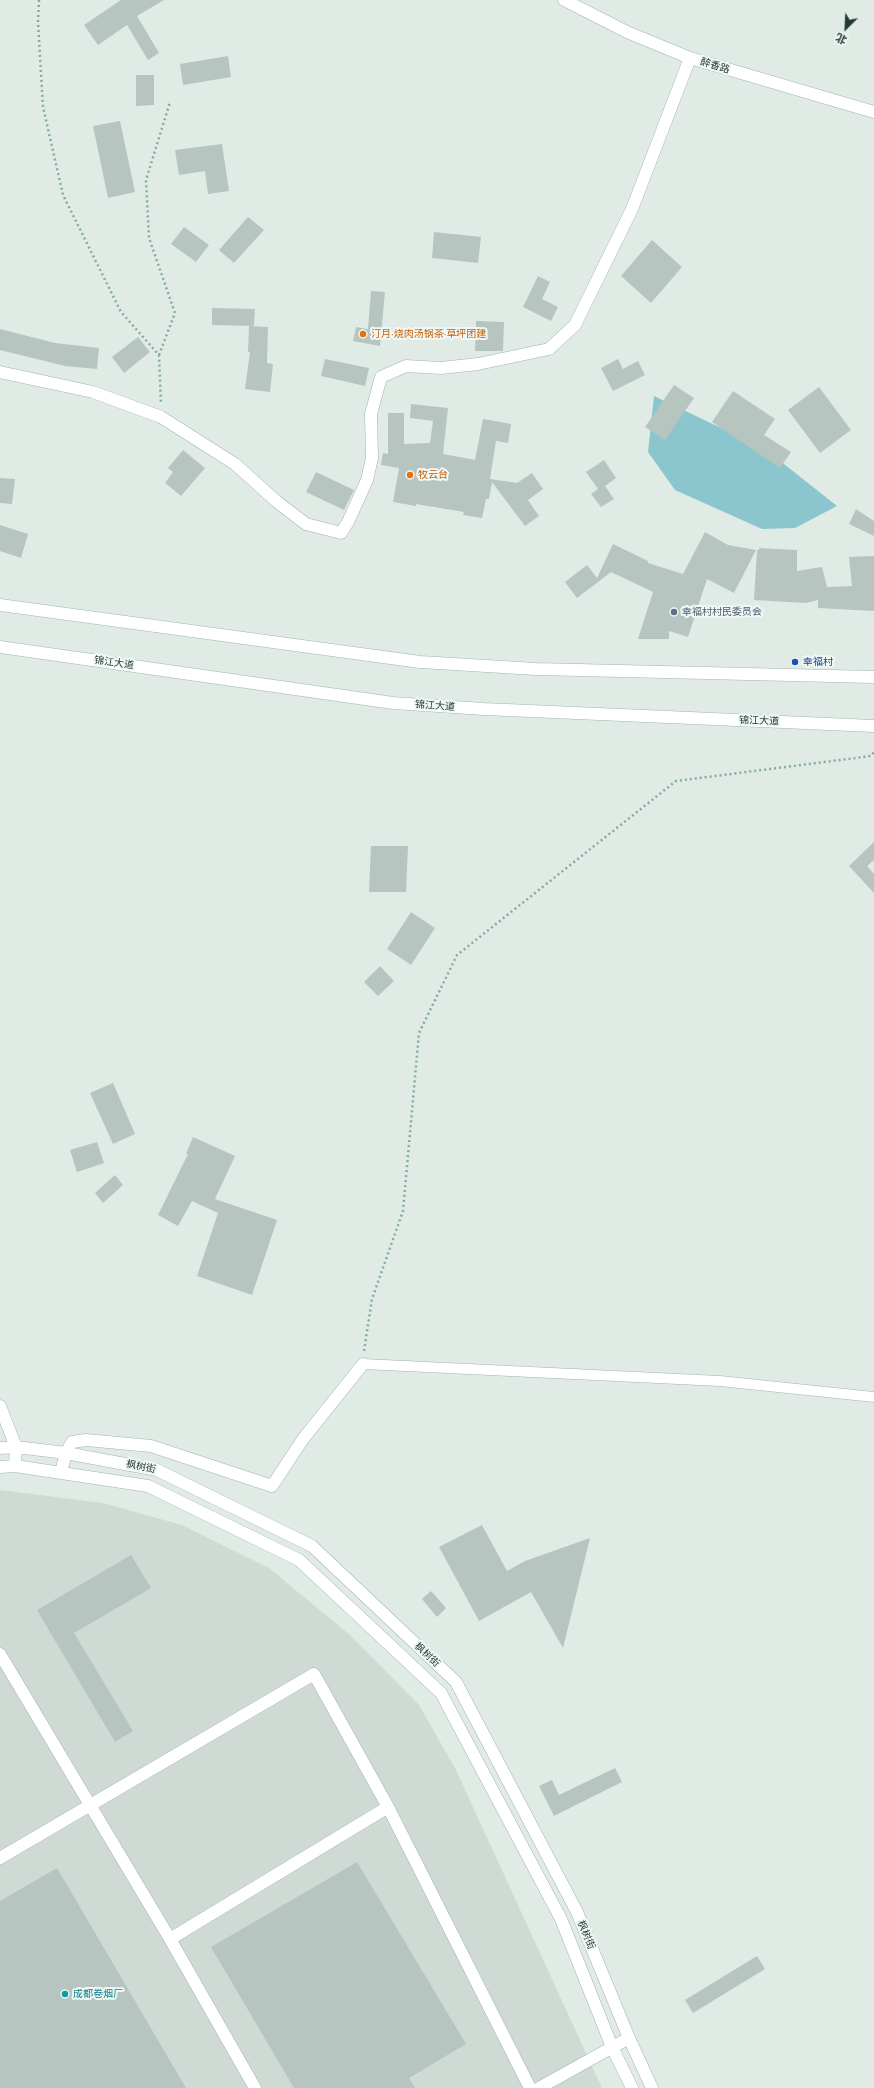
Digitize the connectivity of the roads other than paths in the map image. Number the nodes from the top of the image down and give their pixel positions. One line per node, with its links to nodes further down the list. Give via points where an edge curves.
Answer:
1 (564, 0): 2 (street, 醉香路, via 627,32)
2 (690, 58): 3 (street, 醉香路); 4 (street, via 632,209 575,325 549,349 478,364 441,368 406,366 381,377 372,414 372,458 367,480 341,533 306,524 276,502 235,464 162,417 93,392)
3 (874, 112)
4 (0, 372)
5 (0, 605): 7 (street, via 420,662 536,669)
6 (0, 647): 8 (street, 锦江大道, via 393,703)
7 (874, 677)
8 (874, 726)
9 (362, 1364): 10 (lane, via 720,1381); 14 (street, via 303,1439 272,1486 151,1446 86,1440 72,1442)
10 (874, 1396)
11 (0, 1406): 12 (street)
12 (16, 1447): 13 (street, 枫树街); 14 (street, 枫树街); 15 (street)
13 (0, 1448)
14 (66, 1453): 17 (street); 23 (street, 枫树街, via 157,1470 312,1546 456,1682 577,1912)
15 (15, 1466): 16 (street, 枫树街); 17 (street, 枫树街)
16 (0, 1467)
17 (61, 1472): 24 (street, 枫树街, via 148,1486 299,1560 441,1693 561,1919)
18 (0, 1654): 19 (street)
19 (90, 1805): 20 (street, via 314,1674); 21 (street); 22 (street)
20 (388, 1807): 22 (street); 26 (street)
21 (0, 1858)
22 (170, 1939): 25 (street)
23 (629, 2038): 24 (street); 29 (street, 枫树街)
24 (612, 2047): 27 (street); 28 (street, 枫树街)
25 (255, 2088)
26 (530, 2088)
27 (539, 2088)
28 (632, 2088)
29 (652, 2088)

